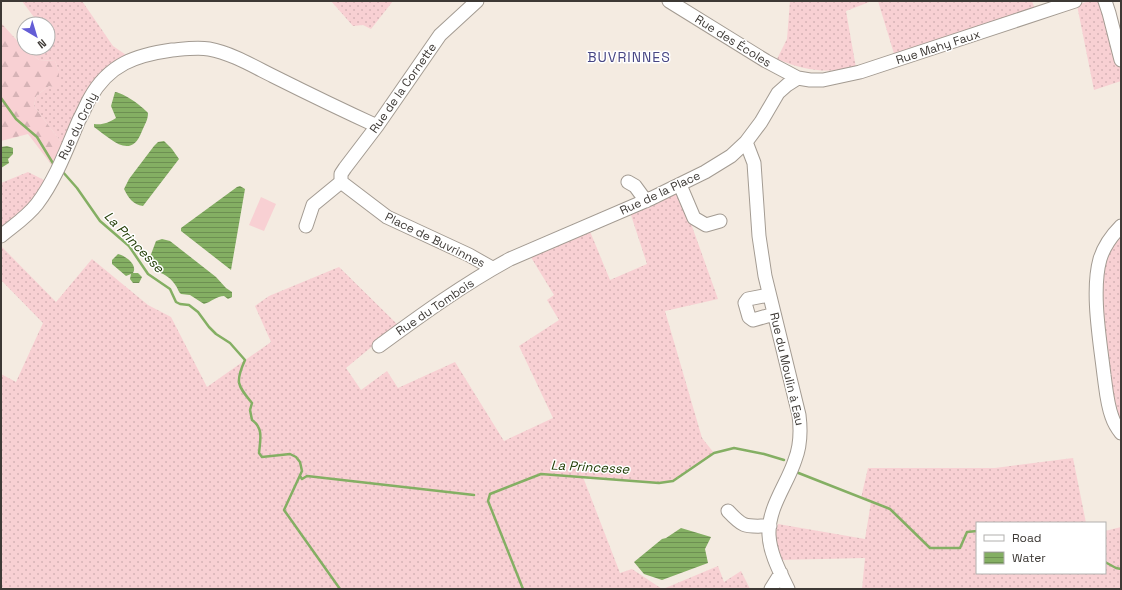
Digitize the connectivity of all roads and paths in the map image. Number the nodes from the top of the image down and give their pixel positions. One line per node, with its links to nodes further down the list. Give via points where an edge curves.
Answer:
1 (477, 1): 7 (street, Rue de la Cornette, via 440,35)
2 (669, 1): 6 (street, Rue des Écoles, via 766,62)
3 (1075, 1): 6 (street, Rue Mahy Faux, via 860,72 823,80)
4 (1105, 1): 5 (street)
5 (1121, 60)
6 (798, 78): 8 (street, Rue de la Place, via 778,93)
7 (377, 126): 9 (street, Rue de la Cornette, via 341,174); 16 (street, Rue du Croly, via 216,51 194,48 134,58 121,64 98,86 89,99 55,174 37,204)
8 (746, 142): 11 (street, Rue de la Place, via 731,156); 18 (street, Rue du Moulin à Eau, via 754,164 759,236)
9 (341, 182): 14 (street, via 313,205); 17 (street, Place de Buvrinnes, via 387,217)
10 (628, 182): 12 (street, via 635,186)
11 (680, 185): 12 (street, Rue de la Place); 13 (street, via 694,218 706,225)
12 (646, 201): 17 (street, Rue de la Place)
13 (720, 221)
14 (306, 226)
15 (1121, 226): 21 (street, via 1102,254 1097,274 1096,295 1107,398 1111,416)
16 (1, 236)
17 (492, 268): 20 (street, Rue du Tombois)
18 (769, 295): 19 (street, Rue du Moulin à Eau); 19 (street, via 748,299 745,303 753,320)
19 (774, 314): 23 (street, Rue du Moulin à Eau, via 801,429 795,461 772,512)
20 (379, 346)
21 (1121, 433)
22 (728, 510): 23 (street, via 746,526)
23 (770, 526): 24 (street, Rue du Moulin à Eau, via 770,541)
24 (781, 573): 25 (street); 26 (street, Rue du Moulin à Eau)
25 (771, 589)
26 (788, 589)

